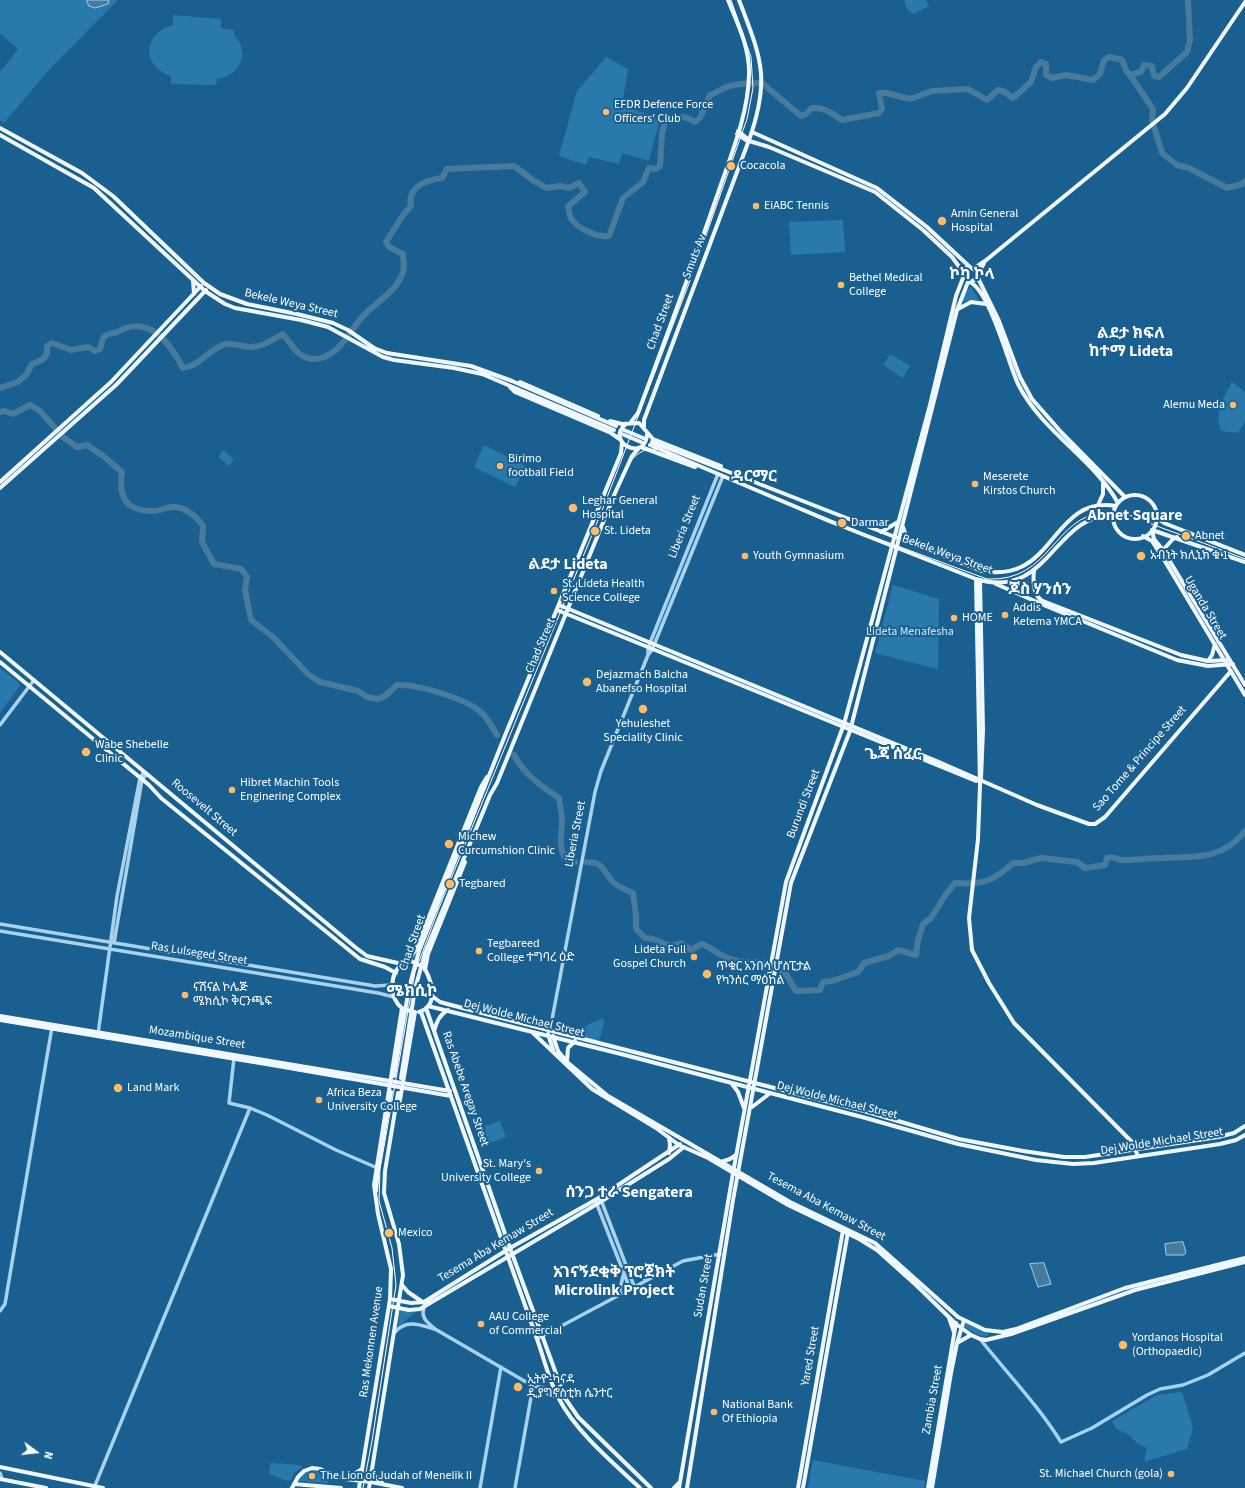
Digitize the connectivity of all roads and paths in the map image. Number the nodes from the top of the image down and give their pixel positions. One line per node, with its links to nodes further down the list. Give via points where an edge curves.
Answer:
1 (728, 0): 6 (main road, Chad Street, via 746,50 749,75)
2 (739, 0): 5 (main road, Smuts Av, via 755,41 762,80 762,92)
3 (1245, 2): 11 (main road, via 1188,88 1155,124 1044,211)
4 (0, 128): 9 (main road, Bekele Weya Street, via 82,173)
5 (752, 132): 8 (main road, Smuts Av); 12 (main road, via 877,188 927,227)
6 (737, 134): 8 (main road); 29 (main road, Chad Street, via 638,413)
7 (0, 135): 10 (main road, via 76,176)
8 (749, 140): 13 (main road, via 875,192 946,252); 30 (main road, Smuts Av, via 644,420)
9 (113, 196): 10 (main road); 18 (main road, Bekele Weya Street)
10 (108, 200): 16 (main road)
11 (986, 261): 12 (main road); 14 (main road)
12 (972, 268): 13 (main road, via 966,268); 14 (main road)
13 (963, 272): 15 (main road)
14 (977, 275): 17 (main road); 40 (main road, via 999,321 1020,377 1032,399 1062,434)
15 (963, 278): 17 (main road); 46 (main road, Burundi Street, via 956,296 930,405)
16 (192, 279): 19 (main road); 22 (main road)
17 (969, 282): 25 (main road, via 978,288); 26 (main road, Burundi Street)
18 (204, 283): 19 (main road); 20 (main road, Bekele Weya Street)
19 (200, 287): 21 (main road); 22 (main road)
20 (209, 287): 21 (main road); 27 (main road, Bekele Weya Street, via 237,302 314,318 350,331 374,348 387,353 471,366)
21 (205, 291): 23 (main road); 24 (main road)
22 (194, 294): 37 (main road, via 111,382)
23 (211, 295): 24 (main road); 28 (main road, via 235,308 312,322 347,337 383,357 470,371)
24 (197, 299): 39 (main road, via 116,385)
25 (986, 304): 26 (main road, via 971,302); 38 (main road, via 1024,394 1041,418)
26 (957, 310): 47 (main road, Burundi Street)
27 (512, 381): 28 (main road, Bekele Weya Street, via 615,428); 29 (main road, via 549,393 614,422)
28 (510, 387): 32 (main road, via 515,392 611,433)
29 (630, 422): 30 (main road, via 639,423); 32 (main road, via 621,430)
30 (645, 429): 33 (main road, via 646,441); 36 (main road, via 653,439)
31 (623, 432): 33 (main road)
32 (621, 441): 33 (main road, via 629,448); 66 (main road, Chad Street, via 621,453)
33 (641, 444): 34 (main road, via 691,466); 67 (main road, Chad Street, via 621,478)
34 (715, 473): 35 (main road, Bekele Weya Street); 36 (main road, Bekele Weya Street, via 651,444); 62 (street, Liberia Street)
35 (723, 476): 56 (main road, Bekele Weya Street); 63 (street, Liberia Street)
36 (749, 480): 50 (main road, Bekele Weya Street)
37 (0, 482)
38 (1103, 483): 41 (main road, via 1103,494); 42 (main road)
39 (0, 488)
40 (1125, 497): 42 (main road); 44 (main road, via 1135,495 1145,498 1154,508)
41 (1098, 505): 42 (main road, Bekele Weya Street); 45 (main road, Bekele Weya Street)
42 (1117, 505): 43 (main road)
43 (1113, 515): 48 (main road, Bekele Weya Street, via 1094,517); 51 (main road, via 1115,526 1122,535 1133,538)
44 (1156, 517): 49 (main road); 59 (main road, via 1171,526)
45 (1069, 520): 48 (main road); 55 (main road, Bekele Weya Street, via 1025,565 1005,572 982,571)
46 (898, 521): 50 (main road); 52 (main road, Burundi Street)
47 (903, 527): 54 (main road, Burundi Street); 55 (main road)
48 (1075, 528): 61 (main road, Bekele Weya Street)
49 (1152, 530): 51 (main road); 53 (main road); 58 (main road, Uganda Street, via 1154,539)
50 (881, 532): 52 (main road, Bekele Weya Street)
51 (1143, 536): 71 (main road, Uganda Street, via 1152,541)
52 (895, 537): 54 (main road, Bekele Weya Street); 56 (main road, Burundi Street)
53 (1177, 537): 58 (main road); 60 (main road)
54 (900, 539): 55 (main road, Bekele Weya Street); 57 (main road, Burundi Street)
55 (913, 544)
56 (892, 546): 57 (main road, Bekele Weya Street); 83 (main road, Burundi Street)
57 (898, 548): 64 (main road, Bekele Weya Street); 85 (main road, Burundi Street)
58 (1163, 550): 76 (main road, Uganda Street)
59 (1245, 555)
60 (1245, 562)
61 (1034, 570): 65 (main road, Bekele Weya Street, via 1022,577); 74 (main road, via 1035,589 1039,599 1182,656)
62 (677, 573): 63 (street); 70 (street, Liberia Street)
63 (682, 575): 70 (street, Liberia Street)
64 (978, 579): 65 (main road, Bekele Weya Street); 90 (main road)
65 (996, 584): 76 (main road, via 1177,660 1200,665)
66 (559, 605): 67 (main road); 68 (main road, Chad Street)
67 (568, 609): 69 (main road, Chad Street); 70 (main road)
68 (557, 610): 69 (main road); 87 (main road, Chad Street)
69 (566, 614): 72 (main road); 91 (main road, Chad Street)
70 (652, 644): 72 (street, Liberia Street); 83 (main road)
71 (1215, 644): 74 (main road); 76 (main road, Uganda Street)
72 (650, 649): 83 (main road); 132 (street, Liberia Street, via 595,792)
73 (0, 652): 78 (main road, Roosevelt Street)
74 (1208, 661): 76 (main road)
75 (0, 662): 80 (main road, Roosevelt Street)
76 (1229, 662): 77 (main road, Uganda Street); 79 (main road, Uganda Street)
77 (1231, 671): 81 (main road, Uganda Street); 90 (main road, Sao Tome & Principe Street, via 1105,818 1097,822 1083,823)
78 (34, 680): 80 (street); 84 (main road, Roosevelt Street)
79 (1245, 685)
80 (29, 686): 82 (street); 86 (main road, Roosevelt Street)
81 (1245, 695)
82 (0, 725)
83 (844, 726): 85 (main road, Sao Tome & Principe Street); 92 (main road, Burundi Street)
84 (92, 729): 86 (main road); 88 (main road, Roosevelt Street)
85 (851, 729): 90 (main road, Sao Tome & Principe Street); 93 (main road, Burundi Street)
86 (87, 734): 89 (main road, Roosevelt Street)
87 (491, 772): 108 (main road, Chad Street, via 481,787); 142 (main road, Chad Street, via 414,968)
88 (146, 773): 89 (street); 96 (main road, Roosevelt Street)
89 (141, 779): 97 (main road, Roosevelt Street, via 161,798); 106 (street)
90 (980, 782): 168 (main road, via 969,923 972,950 1014,1023 1132,1142)
91 (494, 789): 111 (main road, Chad Street); 143 (main road, Chad Street, via 428,945 416,989)
92 (802, 837): 93 (main road); 94 (main road, Burundi Street)
93 (808, 840): 95 (main road, Burundi Street)
94 (786, 882): 95 (main road); 102 (main road, Burundi Street)
95 (792, 883): 104 (main road, Burundi Street)
96 (306, 906): 97 (main road); 110 (main road, Roosevelt Street, via 367,956)
97 (302, 911): 113 (main road, Roosevelt Street, via 360,959)
98 (0, 924): 99 (street, Ras Lulseged Street)
99 (19, 927): 101 (street, Ras Lulseged Street); 103 (street)
100 (0, 931): 103 (street, Ras Lulseged Street)
101 (56, 933): 105 (street); 106 (street, Ras Lulseged Street)
102 (776, 933): 104 (main road); 144 (main road, Burundi Street)
103 (18, 934): 105 (street, Ras Lulseged Street)
104 (782, 934): 147 (main road, Burundi Street)
105 (55, 940): 107 (street, Ras Lulseged Street)
106 (112, 943): 107 (street); 109 (street, Ras Lulseged Street)
107 (110, 949): 112 (street, Ras Lulseged Street); 131 (street)
108 (409, 962): 110 (main road); 111 (main road, bridge)
109 (242, 964): 112 (street); 114 (street, Ras Lulseged Street)
110 (402, 964): 113 (main road)
111 (424, 968): 119 (main road, via 431,981)
112 (240, 971): 116 (street, Ras Lulseged Street)
113 (396, 973): 118 (main road)
114 (304, 974): 115 (street, Ras Lulseged Street); 116 (street)
115 (326, 978): 117 (street); 118 (street, Ras Lulseged Street, via 375,986)
116 (303, 981): 117 (street, Ras Lulseged Street)
117 (325, 984): 120 (street, Ras Lulseged Street)
118 (392, 985): 120 (main road)
119 (432, 996): 121 (main road); 126 (main road, Dej Wolde Michael Street, via 440,1002)
120 (394, 997): 122 (main road)
121 (427, 1007): 123 (main road, Dej Wolde Michael Street); 125 (main road); 133 (main road, Ras Abebe Aregay Street)
122 (403, 1009): 124 (main road, bridge); 145 (main road, Ras Mekonnen Avenue)
123 (448, 1010): 129 (main road, Dej Wolde Michael Street); 133 (main road, via 437,1021)
124 (414, 1012): 125 (main road); 148 (main road, Ras Mekonnen Avenue)
125 (421, 1012): 151 (main road, Ras Abebe Aregay Street)
126 (493, 1015): 129 (main road); 132 (main road, Dej Wolde Michael Street)
127 (0, 1016): 130 (main road, Mozambique Street)
128 (0, 1020): 130 (main road, Mozambique Street)
129 (492, 1021): 134 (main road, Dej Wolde Michael Street)
130 (52, 1027): 131 (main road, Mozambique Street); 135 (main road, Mozambique Street); 204 (street, via 6,1298)
131 (99, 1031): 135 (street); 140 (main road, Mozambique Street)
132 (550, 1031): 136 (main road); 137 (main road); 138 (main road, Dej Wolde Michael Street)
133 (434, 1032): 152 (main road, Ras Abebe Aregay Street)
134 (532, 1032): 136 (main road, Dej Wolde Michael Street); 139 (main road)
135 (98, 1036): 140 (main road, Mozambique Street)
136 (548, 1036): 137 (main road, Dej Wolde Michael Street); 139 (main road)
137 (553, 1037): 138 (main road, Dej Wolde Michael Street); 141 (main road, via 558,1051)
138 (576, 1040): 141 (main road, via 568,1048); 144 (main road, Dej Wolde Michael Street); 146 (main road, Dej Wolde Michael Street)
139 (553, 1051): 165 (main road, via 592,1089)
140 (235, 1057): 145 (main road, Mozambique Street); 158 (street, via 229,1103)
141 (567, 1062): 166 (main road, via 608,1096)
142 (394, 1076)
143 (401, 1078)
144 (750, 1082): 147 (main road, Dej Wolde Michael Street); 149 (main road, Burundi Street)
145 (390, 1084): 148 (main road, Mozambique Street); 173 (main road, Ras Mekonnen Avenue)
146 (732, 1084): 149 (main road, Dej Wolde Michael Street); 159 (main road)
147 (756, 1084): 150 (main road, Burundi Street); 168 (main road, Dej Wolde Michael Street, via 864,1111 959,1139 1017,1150 1077,1158)
148 (402, 1086): 151 (main road); 156 (main road); 183 (main road, Ras Mekonnen Avenue, via 387,1176)
149 (748, 1088): 150 (main road, Dej Wolde Michael Street); 159 (main road, Sudan Street)
150 (755, 1090): 155 (main road, Dej Wolde Michael Street); 160 (main road, Sudan Street)
151 (449, 1091): 152 (main road); 156 (main road, Ras Abebe Aregay Street)
152 (454, 1091): 157 (main road, Ras Abebe Aregay Street)
153 (391, 1092): 179 (main road, Ras Mekonnen Avenue)
154 (398, 1093): 183 (main road, Ras Mekonnen Avenue, via 383,1182)
155 (769, 1094): 160 (main road); 171 (main road, Dej Wolde Michael Street, via 958,1144 1036,1160 1080,1164)
156 (451, 1096): 157 (main road); 187 (main road, Ras Abebe Aregay Street)
157 (456, 1097): 187 (main road, Ras Abebe Aregay Street)
158 (250, 1108): 173 (street); 243 (street)
159 (744, 1108): 161 (main road, Sudan Street)
160 (752, 1108): 162 (main road, Sudan Street)
161 (743, 1114): 162 (main road); 170 (main road, Sudan Street)
162 (750, 1114): 175 (main road, Sudan Street)
163 (1245, 1126): 168 (main road, Dej Wolde Michael Street, via 1227,1136)
164 (1245, 1134): 171 (main road, Dej Wolde Michael Street, via 1236,1140 1220,1144)
165 (669, 1138): 167 (main road); 169 (main road)
166 (685, 1142): 167 (main road, Tesema Aba Kemaw Street); 172 (main road, Tesema Aba Kemaw Street)
167 (681, 1146): 169 (main road, Tesema Aba Kemaw Street); 174 (main road, Tesema Aba Kemaw Street); 178 (main road, Tesema Aba Kemaw Street, via 669,1159)
168 (1136, 1150): 171 (main road)
169 (668, 1153): 178 (main road, Tesema Aba Kemaw Street)
170 (736, 1154): 172 (main road); 174 (main road, Sudan Street)
171 (1138, 1156)
172 (721, 1162): 174 (main road, Tesema Aba Kemaw Street)
173 (375, 1167): 179 (main road, Ras Mekonnen Avenue)
174 (733, 1171): 175 (main road, Tesema Aba Kemaw Street); 181 (main road, Sudan Street)
175 (739, 1174): 176 (main road, Tesema Aba Kemaw Street); 177 (main road, Sudan Street); 182 (main road, Tesema Aba Kemaw Street)
176 (747, 1181): 177 (main road); 182 (main road, Tesema Aba Kemaw Street)
177 (736, 1187): 181 (main road, Sudan Street)
178 (601, 1199): 180 (main road, Tesema Aba Kemaw Street); 192 (street)
179 (375, 1200): 199 (main road, Ras Mekonnen Avenue, via 391,1268)
180 (596, 1202): 187 (main road, Tesema Aba Kemaw Street); 193 (street)
181 (731, 1202): 186 (main road, Sudan Street)
182 (789, 1203): 184 (main road, Tesema Aba Kemaw Street)
183 (387, 1208): 195 (main road, Ras Mekonnen Avenue, via 402,1258)
184 (843, 1229): 185 (main road, Tesema Aba Kemaw Street); 257 (main road, Yared Street)
185 (848, 1231): 205 (main road, Tesema Aba Kemaw Street, via 885,1256); 206 (main road, Tesema Aba Kemaw Street, via 880,1246); 258 (main road, Yared Street)
186 (723, 1247): 188 (main road, Sudan Street); 242 (main road, Sudan Street)
187 (509, 1251): 189 (main road, Tesema Aba Kemaw Street); 201 (main road, Tesema Aba Kemaw Street); 216 (main road, Ras Abebe Aregay Street)
188 (720, 1254): 194 (street, via 683,1262); 239 (main road, Sudan Street)
189 (507, 1256): 201 (main road, Tesema Aba Kemaw Street); 218 (main road)
190 (1245, 1258): 207 (main road, Tesema Aba Kemaw Street, via 1125,1288)
191 (1245, 1262): 207 (main road, Tesema Aba Kemaw Street, via 1157,1283)
192 (626, 1267): 194 (street); 196 (street)
193 (623, 1273): 197 (street); 198 (street, via 623,1284)
194 (647, 1280): 196 (street)
195 (402, 1284): 200 (main road, Ras Mekonnen Avenue); 201 (main road, via 408,1292)
196 (634, 1286): 197 (street)
197 (630, 1289): 198 (street)
198 (619, 1294): 216 (street)
199 (390, 1299): 200 (main road); 202 (main road, Ras Mekonnen Avenue)
200 (400, 1301): 201 (main road); 203 (main road, Ras Mekonnen Avenue)
201 (425, 1304): 203 (main road, via 414,1310); 211 (street, via 424,1318)
202 (389, 1306): 203 (main road); 232 (main road, Ras Mekonnen Avenue)
203 (399, 1308): 212 (main road, Ras Mekonnen Avenue)
204 (0, 1311)
205 (948, 1316): 209 (main road, Tesema Aba Kemaw Street); 214 (main road)
206 (958, 1316): 208 (main road, Tesema Aba Kemaw Street); 209 (main road, Zambia Street)
207 (1050, 1318): 213 (main road, Tesema Aba Kemaw Street); 217 (main road, Tesema Aba Kemaw Street)
208 (964, 1320): 210 (main road, Zambia Street); 213 (main road, Tesema Aba Kemaw Street, via 981,1329)
209 (956, 1324): 210 (main road, Tesema Aba Kemaw Street); 214 (main road, Zambia Street)
210 (961, 1327): 215 (main road, Tesema Aba Kemaw Street); 220 (main road, Zambia Street)
211 (436, 1329): 212 (street, via 409,1323 402,1325); 222 (street)
212 (395, 1332): 234 (main road, Ras Mekonnen Avenue)
213 (997, 1332): 217 (main road)
214 (954, 1335): 259 (main road, Zambia Street)
215 (971, 1335): 219 (main road, Tesema Aba Kemaw Street); 220 (main road)
216 (541, 1336): 218 (street); 226 (main road, Ras Abebe Aregay Street)
217 (998, 1338): 219 (main road, Tesema Aba Kemaw Street)
218 (537, 1339): 225 (main road, via 548,1377)
219 (980, 1339): 221 (street, via 1047,1419 1061,1442 1092,1428 1147,1395 1208,1375)
220 (957, 1343): 260 (main road, Zambia Street)
221 (1245, 1353)
222 (501, 1367): 223 (street); 251 (street)
223 (533, 1386): 224 (street); 252 (street)
224 (538, 1387): 225 (street); 227 (street, via 551,1396)
225 (555, 1390): 226 (street); 227 (main road)
226 (562, 1391): 228 (main road, Ras Abebe Aregay Street)
227 (558, 1397): 228 (street); 230 (main road, via 576,1423)
228 (565, 1398): 229 (main road, Ras Abebe Aregay Street, via 578,1417)
229 (621, 1460): 230 (main road); 254 (main road, Ras Abebe Aregay Street)
230 (616, 1466): 253 (main road)
231 (0, 1467): 243 (main road)
232 (363, 1469): 236 (main road); 237 (main road, Ras Mekonnen Avenue)
233 (0, 1473): 235 (street)
234 (372, 1473): 238 (main road, Ras Mekonnen Avenue); 240 (main road)
235 (1, 1479): 245 (main road)
236 (345, 1479): 237 (main road); 241 (main road, via 312,1468 304,1471)
237 (360, 1480): 238 (main road); 248 (main road, Ras Mekonnen Avenue)
238 (370, 1482): 240 (main road); 249 (main road, Ras Mekonnen Avenue)
239 (680, 1482): 255 (main road); 256 (main road, Sudan Street)
240 (383, 1484): 250 (main road)
241 (293, 1486): 244 (main road)
242 (687, 1486)
243 (95, 1487): 246 (main road)
244 (323, 1487): 247 (main road)
245 (46, 1488)
246 (103, 1488)
247 (341, 1488)
248 (359, 1488)
249 (369, 1488)
250 (402, 1488)
251 (480, 1488)
252 (515, 1488)
253 (640, 1488)
254 (651, 1488)
255 (674, 1488)
256 (679, 1488)
257 (798, 1488)
258 (803, 1488)
259 (928, 1488)
260 (932, 1488)

